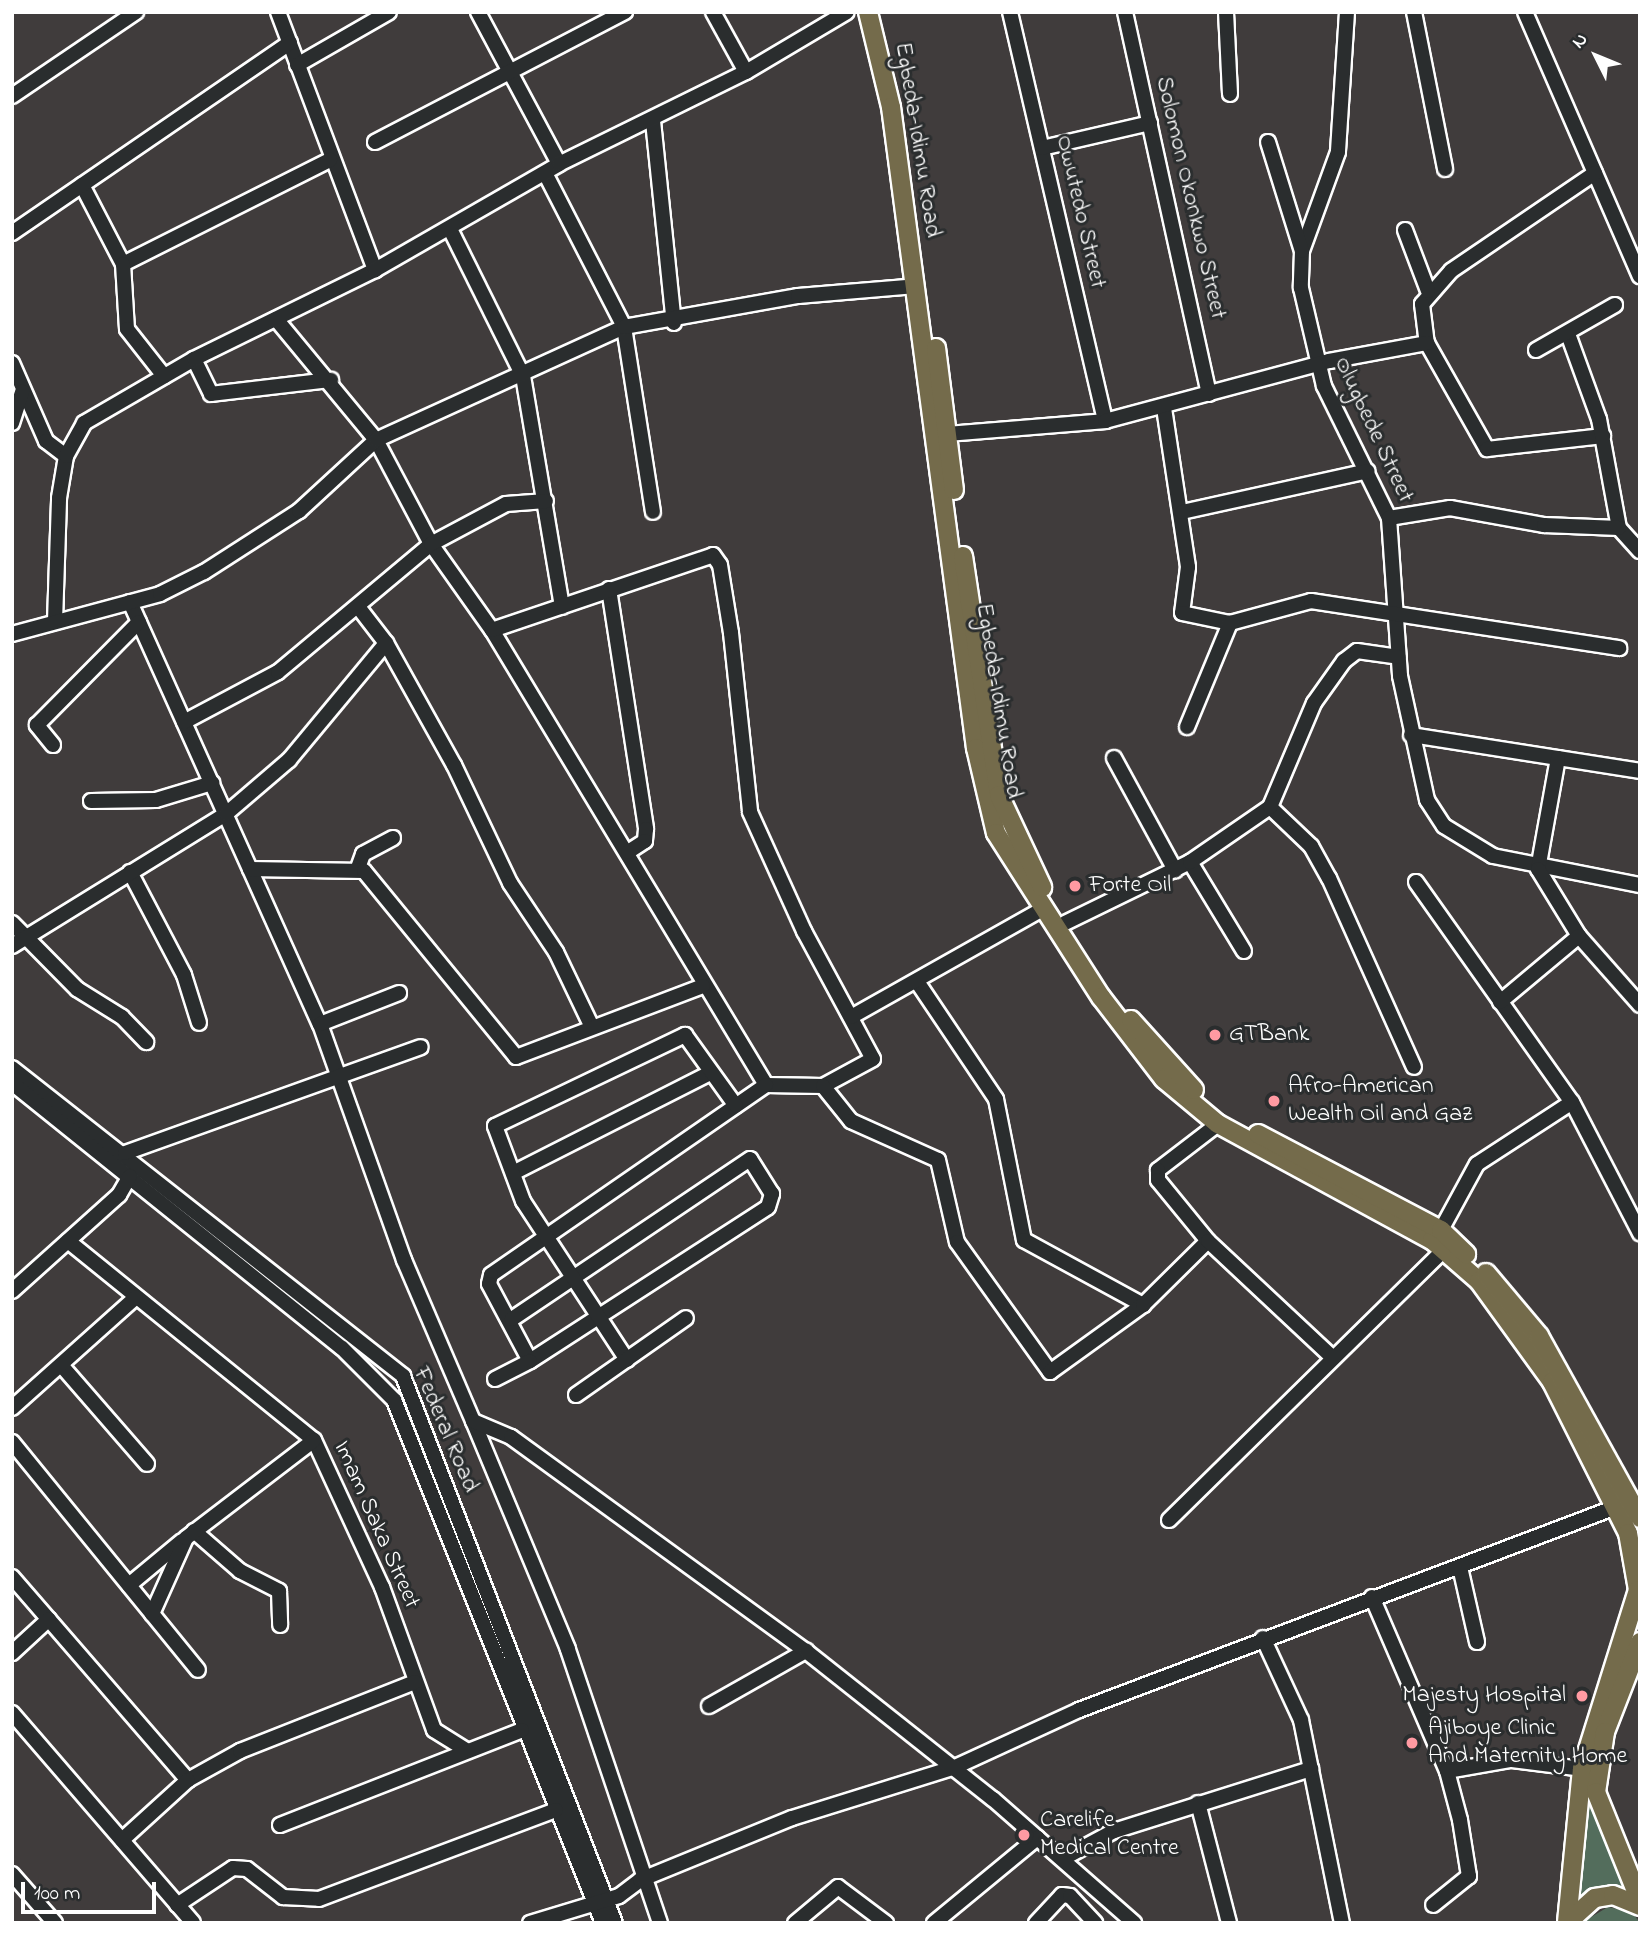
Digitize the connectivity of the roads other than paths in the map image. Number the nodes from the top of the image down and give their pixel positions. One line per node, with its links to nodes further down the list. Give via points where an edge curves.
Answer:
1 (136, 12): 21 (street)
2 (278, 12): 16 (street)
3 (388, 12): 17 (street)
4 (478, 12): 18 (street)
5 (625, 12): 18 (street)
6 (713, 12): 19 (street)
7 (847, 12): 19 (street)
8 (868, 12): 40 (main road, Egbeda-Idimu Road, via 891,107)
9 (880, 12): 60 (main road, Egbeda-Idimu Road, via 896,70)
10 (1010, 12): 26 (street, Owutedo Street)
11 (1125, 12): 23 (street, Solomon Okonkwo Street)
12 (1226, 12): 20 (street)
13 (1347, 12): 36 (street, Olugbede Street, via 1338,152)
14 (1414, 12): 29 (street)
15 (1525, 12): 31 (street)
16 (290, 43): 17 (street); 32 (street)
17 (297, 65): 27 (street)
18 (509, 70): 24 (street); 28 (street)
19 (746, 72): 22 (street)
20 (1230, 94)
21 (12, 96)
22 (653, 121): 28 (street); 44 (street)
23 (1150, 123): 26 (street); 56 (street, Solomon Okonkwo Street)
24 (375, 142)
25 (1268, 142): 36 (street)
26 (1042, 148): 58 (street, Owutedo Street)
27 (330, 160): 37 (street); 38 (street)
28 (559, 164): 30 (street)
29 (1445, 169)
30 (545, 173): 33 (street); 45 (street)
31 (1595, 173): 39 (street); 41 (street)
32 (82, 185): 35 (street); 37 (street)
33 (450, 229): 38 (street); 53 (street)
34 (1405, 230): 41 (street)
35 (12, 233)
36 (1302, 251): 51 (street, Olugbede Street, via 1301,288)
37 (123, 264): 52 (street, via 127,329)
38 (375, 271): 43 (street)
39 (1640, 276)
40 (916, 286): 44 (street, via 797,296); 106 (main road, Egbeda-Idimu Road, via 984,792 1001,842)
41 (1428, 291): 47 (street, via 1422,304)
42 (1615, 305): 46 (street)
43 (276, 319): 49 (street); 54 (street)
44 (674, 323): 45 (street)
45 (624, 327): 53 (street); 66 (street)
46 (1568, 334): 48 (street); 61 (street)
47 (1427, 343): 51 (street); 61 (street, via 1486,449)
48 (1536, 350)
49 (194, 359): 52 (street); 54 (street, via 211,394)
50 (12, 363): 55 (street)
51 (1317, 367): 56 (street); 64 (street, Olugbede Street)
52 (164, 376): 63 (street, via 84,423)
53 (523, 376): 62 (street); 65 (street)
54 (331, 380): 62 (street)
55 (22, 392): 59 (street); 63 (street, via 46,441)
56 (1209, 394): 57 (street)
57 (1164, 408): 58 (street); 67 (street)
58 (1105, 422): 60 (street)
59 (12, 424)
60 (948, 434): 108 (main road, Egbeda-Idimu Road, via 999,795 1026,862)
61 (1603, 436): 69 (street)
62 (376, 440): 70 (street); 73 (street, via 299,511 204,572)
63 (66, 456): 77 (street)
64 (1368, 471): 67 (street); 68 (street, Olugbede Street)
65 (546, 501): 70 (street, via 506,504); 74 (street)
66 (653, 512)
67 (1182, 512): 79 (street, via 1188,567 1182,613)
68 (1389, 518): 69 (street, via 1450,508 1544,525); 76 (street, Olugbede Street)
69 (1619, 528): 71 (street)
70 (431, 544): 75 (street); 80 (street)
71 (1640, 551)
72 (610, 589): 74 (street); 97 (street, via 646,829 645,841); 118 (street, via 699,555 713,555 720,565 750,812 804,932)
73 (130, 602): 77 (street); 78 (street)
74 (562, 607): 80 (street)
75 (359, 608): 82 (street); 85 (street, via 278,672)
76 (1396, 618): 79 (street, via 1311,601); 83 (street); 84 (street, Olugbede Street)
77 (55, 621): 81 (street)
78 (138, 622): 85 (street); 88 (street, via 37,725)
79 (1230, 623): 86 (street)
80 (492, 630): 97 (street)
81 (12, 634)
82 (386, 643): 95 (street, via 289,760); 121 (street)
83 (1619, 648)
84 (1399, 657): 87 (street, Olugbede Street); 94 (street, via 1357,651 1344,661 1314,703)
85 (184, 722): 92 (street)
86 (1187, 727)
87 (1411, 735): 90 (street); 101 (street, Olugbede Street, via 1427,800 1444,826 1493,856)
88 (52, 746)
89 (1114, 758): 102 (street)
90 (1558, 758): 91 (street); 101 (street)
91 (1640, 771)
92 (212, 783): 93 (street, via 156,800); 95 (street)
93 (91, 801)
94 (1270, 807): 98 (street); 124 (street, via 1311,846 1329,878)
95 (226, 814): 100 (street); 103 (street)
96 (393, 838): 99 (street, via 363,854)
97 (628, 852): 114 (street)
98 (1190, 862): 102 (street); 112 (street)
99 (358, 868): 100 (street); 121 (street, via 516,1057)
100 (250, 869): 120 (street)
101 (1538, 869): 105 (street, Olugbede Street); 109 (street)
102 (1175, 870): 108 (street)
103 (130, 873): 110 (street); 119 (street, via 184,975)
104 (1416, 882): 116 (street)
105 (1640, 885)
106 (1043, 909): 113 (street); 133 (main road, Egbeda-Idimu Road, via 1137,1048)
107 (12, 923): 110 (street)
108 (1065, 923): 137 (main road, Egbeda-Idimu Road, via 1108,991 1194,1091 1233,1120)
109 (1579, 936): 116 (street); 117 (street)
110 (31, 937): 111 (street); 122 (street, via 77,989 122,1017)
111 (12, 946)
112 (1244, 951)
113 (918, 983): 118 (street); 149 (street, via 996,1099 1024,1240)
114 (703, 986): 121 (street); 129 (street)
115 (399, 993): 120 (street)
116 (1500, 1002): 131 (street)
117 (1640, 1006)
118 (851, 1017): 130 (street, via 873,1059)
119 (199, 1023)
120 (320, 1024): 127 (street)
121 (592, 1027)
122 (146, 1042)
123 (421, 1047): 127 (street)
124 (1414, 1067)
125 (12, 1068): 134 (street, Federal Road)
126 (710, 1073): 132 (street); 135 (street); 135 (street, via 685,1035 671,1038 504,1119 495,1136)
127 (341, 1076): 134 (street); 160 (street, via 404,1260)
128 (12, 1083): 136 (street, Federal Road)
129 (766, 1085): 130 (street); 132 (street)
130 (823, 1086): 149 (street, via 850,1121 938,1160 957,1242 1050,1372)
131 (1572, 1102): 138 (street, via 1477,1164); 139 (street)
132 (736, 1106): 140 (street)
133 (1218, 1124): 137 (main road, Egbeda-Idimu Road); 142 (street, via 1157,1175)
134 (125, 1153): 145 (street, Federal Road)
135 (513, 1173): 140 (street)
136 (130, 1176): 141 (street); 148 (street, Federal Road)
137 (1337, 1182): 138 (main road, Egbeda-Idimu Road); 143 (main road, Egbeda-Idimu Road)
138 (1441, 1230): 163 (main road, Egbeda-Idimu Road, via 1539,1336)
139 (1640, 1233)
140 (549, 1237): 144 (street); 152 (street, via 488,1279)
141 (68, 1241): 146 (street); 147 (street, Imam Saka Street)
142 (1208, 1241): 149 (street); 153 (street)
143 (1444, 1250): 153 (street); 163 (main road, Egbeda-Idimu Road, via 1523,1337)
144 (573, 1277): 150 (street); 150 (street, via 750,1159 772,1194 768,1207); 152 (street)
145 (293, 1288): 148 (street); 201 (street, Federal Road, via 403,1376)
146 (12, 1291)
147 (136, 1297): 156 (street); 161 (street, Imam Saka Street)
148 (283, 1301): 186 (street, Federal Road, via 394,1400)
149 (1143, 1305)
150 (598, 1317): 154 (street); 155 (street)
151 (686, 1318): 154 (street)
152 (512, 1319): 155 (street)
153 (1332, 1357): 167 (street, via 1255,1442)
154 (627, 1360): 158 (street)
155 (530, 1361): 157 (street)
156 (61, 1365): 159 (street); 164 (street)
157 (495, 1379)
158 (576, 1395)
159 (12, 1408)
160 (473, 1421): 179 (street, via 511,1437); 200 (street, via 568,1649)
161 (314, 1440): 168 (street); 183 (street, Imam Saka Street, via 382,1587)
162 (12, 1442): 171 (street)
163 (1601, 1455): 165 (main road, Egbeda-Idimu Road); 166 (main road, Egbeda-Idimu Road)
164 (147, 1464)
165 (1616, 1507): 169 (street); 190 (main road, Egbeda-Idimu Road, via 1637,1563 1638,1590)
166 (1640, 1518)
167 (1170, 1520)
168 (190, 1534): 171 (street); 173 (street); 175 (street, via 240,1571 279,1591)
169 (1460, 1567): 172 (street); 178 (street)
170 (12, 1577): 174 (street)
171 (129, 1585): 173 (street)
172 (1372, 1597): 176 (street); 191 (street)
173 (152, 1614): 181 (street)
174 (50, 1619): 180 (street); 192 (street)
175 (280, 1625)
176 (1263, 1638): 188 (street); 189 (street, via 1301,1720)
177 (1640, 1642): 182 (main road)
178 (1477, 1643)
179 (806, 1651): 184 (street); 188 (street)
180 (12, 1653)
181 (198, 1670)
182 (1633, 1675): 202 (main road, via 1605,1732 1596,1792)
183 (415, 1682): 187 (street, Imam Saka Street, via 440,1739); 192 (street, via 240,1751)
184 (709, 1706)
185 (13, 1714): 197 (street)
186 (522, 1730): 187 (street); 194 (street, Federal Road)
187 (467, 1751): 195 (street)
188 (953, 1768): 196 (street); 200 (street, via 792,1818)
189 (1311, 1769): 193 (street); 218 (street)
190 (1582, 1769): 191 (street, via 1511,1760); 219 (main road, Egbeda-Idimu Road)
191 (1447, 1771): 204 (street, via 1469,1876)
192 (188, 1780): 197 (street)
193 (1198, 1803): 198 (street, via 1100,1836); 217 (street)
194 (556, 1810): 201 (street, Federal Road); 203 (street, via 319,1899 283,1897 247,1868 233,1868)
195 (280, 1825)
196 (1037, 1838): 198 (street); 213 (street)
197 (121, 1840): 203 (street)
198 (1064, 1858): 216 (street)
199 (12, 1874): 205 (street)
200 (640, 1880): 201 (street, via 619,1896); 210 (street)
201 (599, 1897): 207 (street); 208 (street, Federal Road); 209 (street, Federal Road)
202 (1638, 1897): 219 (main road, via 1595,1898)
203 (177, 1905): 206 (street)
204 (1433, 1905)
205 (55, 1923)
206 (193, 1923)
207 (530, 1923)
208 (603, 1923)
209 (615, 1923)
210 (660, 1923)
211 (795, 1923): 212 (street, via 838,1887)
212 (886, 1923)
213 (934, 1923)
214 (1036, 1923): 215 (street, via 1062,1895 1070,1896)
215 (1095, 1923)
216 (1134, 1923)
217 (1229, 1923)
218 (1342, 1923)
219 (1567, 1923)

